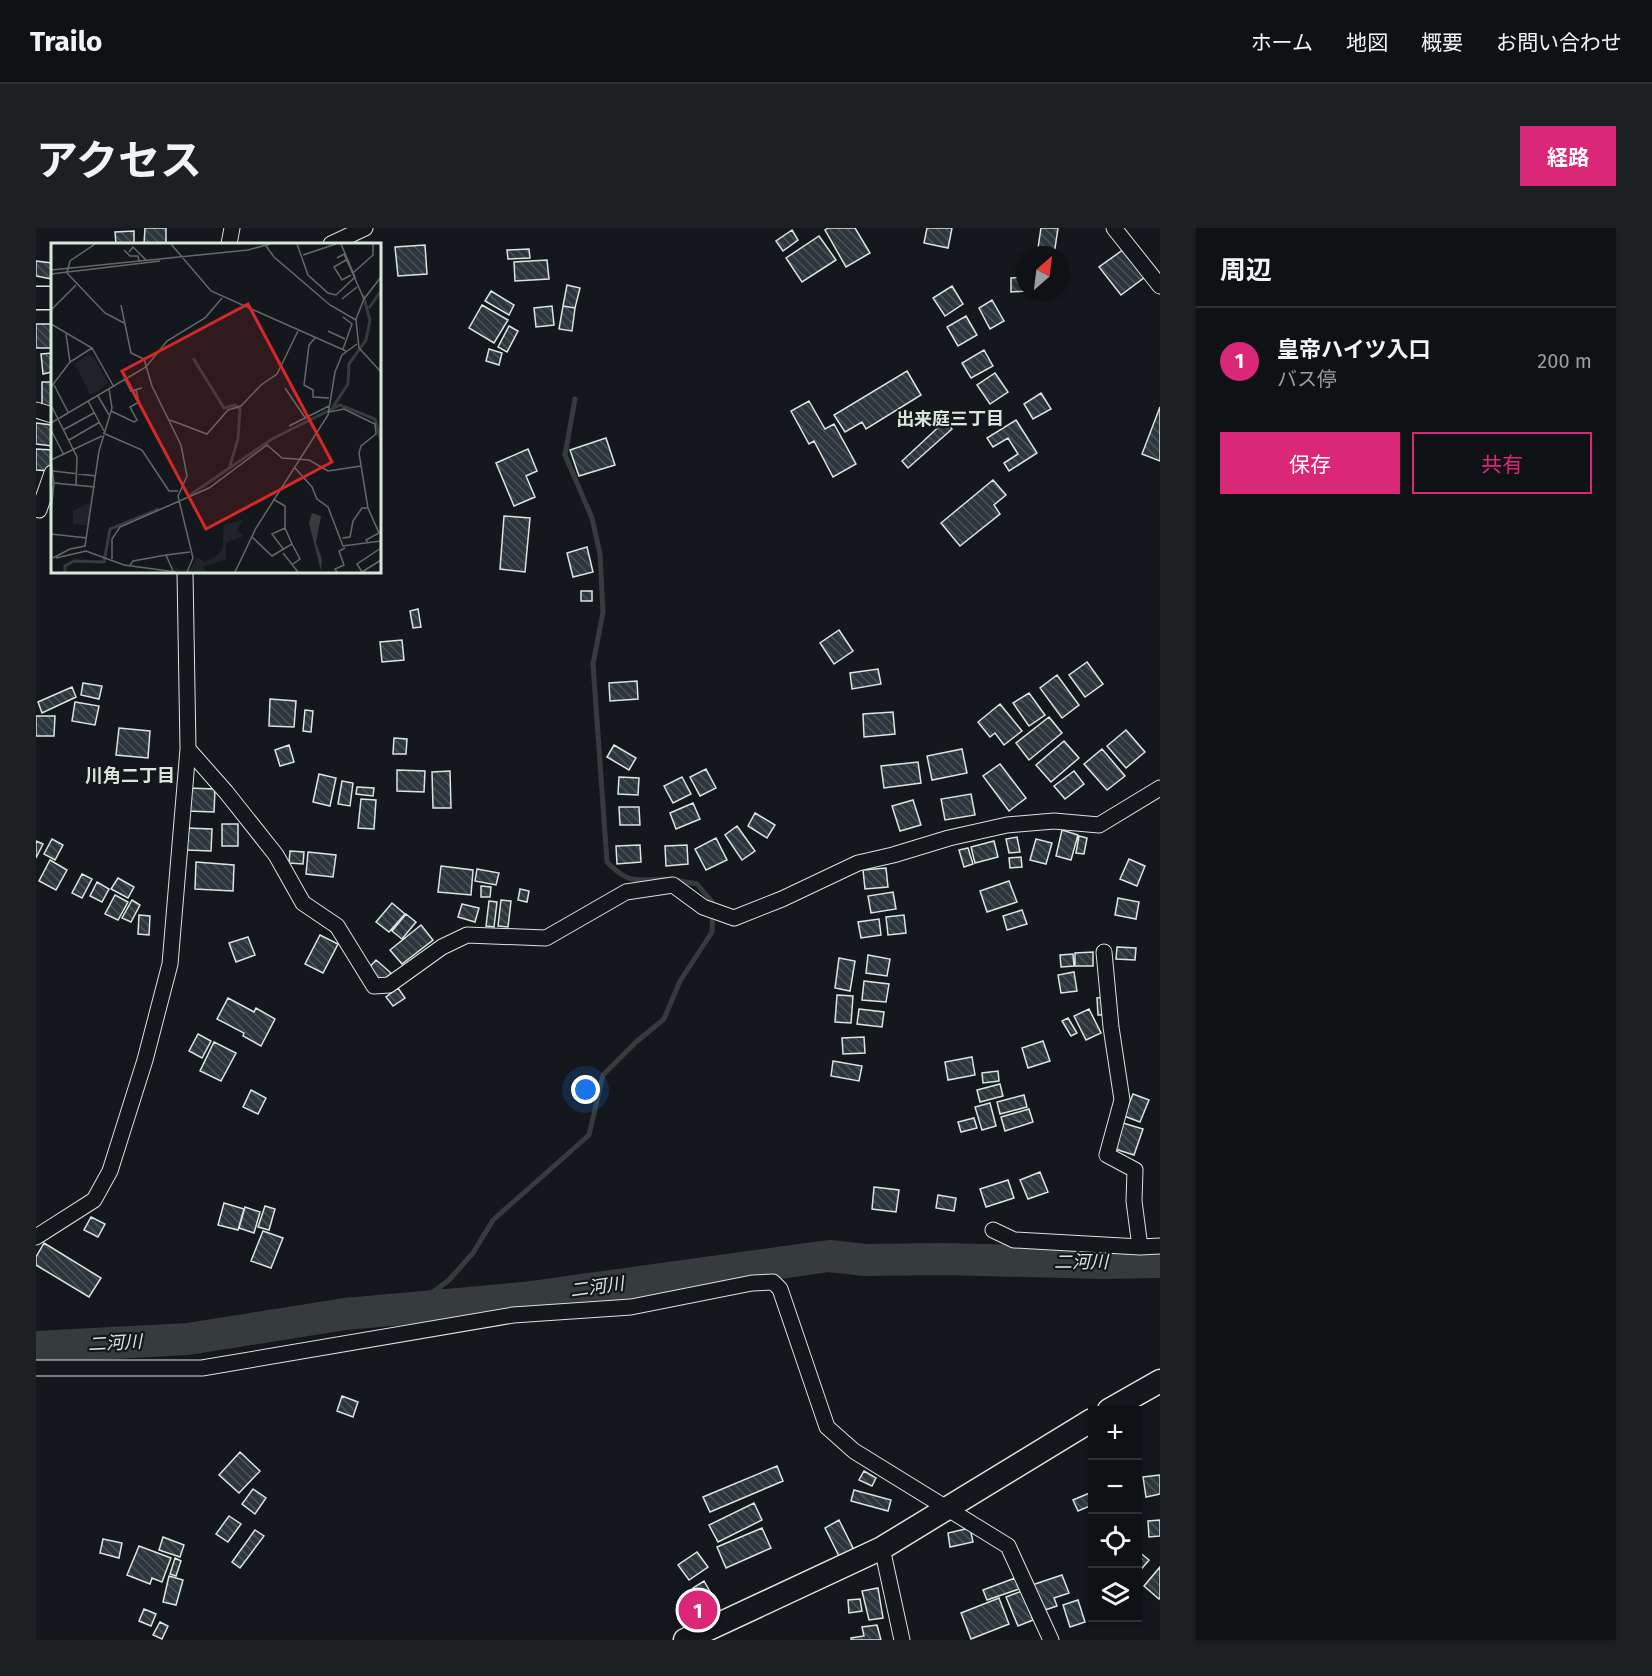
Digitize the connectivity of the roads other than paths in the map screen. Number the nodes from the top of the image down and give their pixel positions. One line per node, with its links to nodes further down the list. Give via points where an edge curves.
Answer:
1 (232, 228): 4 (street)
2 (365, 228): 5 (street)
3 (1114, 228): 6 (street)
4 (229, 243)
5 (333, 243)
6 (1160, 286)
7 (36, 410): 8 (street)
8 (51, 415)
9 (51, 476): 10 (street, via 39,510)
10 (36, 509)
11 (185, 573): 12 (street)
12 (188, 749): 13 (street, via 276,855 303,903 338,926 374,986 389,985 442,947 467,935 546,938 626,892 673,885 702,907 734,918 858,863 949,838 1007,825 1054,821 1099,825); 16 (street, via 170,964 126,1123 110,1171 94,1200)
13 (1160, 788)
14 (1104, 952): 18 (street, via 1122,1100 1107,1155 1135,1170 1134,1201)
15 (993, 1230): 18 (street, via 1014,1240)
16 (36, 1237)
17 (1160, 1246): 18 (street)
18 (1140, 1247)
19 (36, 1368): 23 (street, via 202,1368 513,1315 631,1307 773,1282 780,1289 827,1427 854,1450)
20 (1160, 1381): 21 (street)
21 (1116, 1406)
22 (1088, 1422): 23 (street)
23 (946, 1508): 24 (street); 27 (street, via 1008,1545)
24 (882, 1548): 25 (street); 26 (street)
25 (685, 1640)
26 (902, 1640)
27 (1051, 1640)

